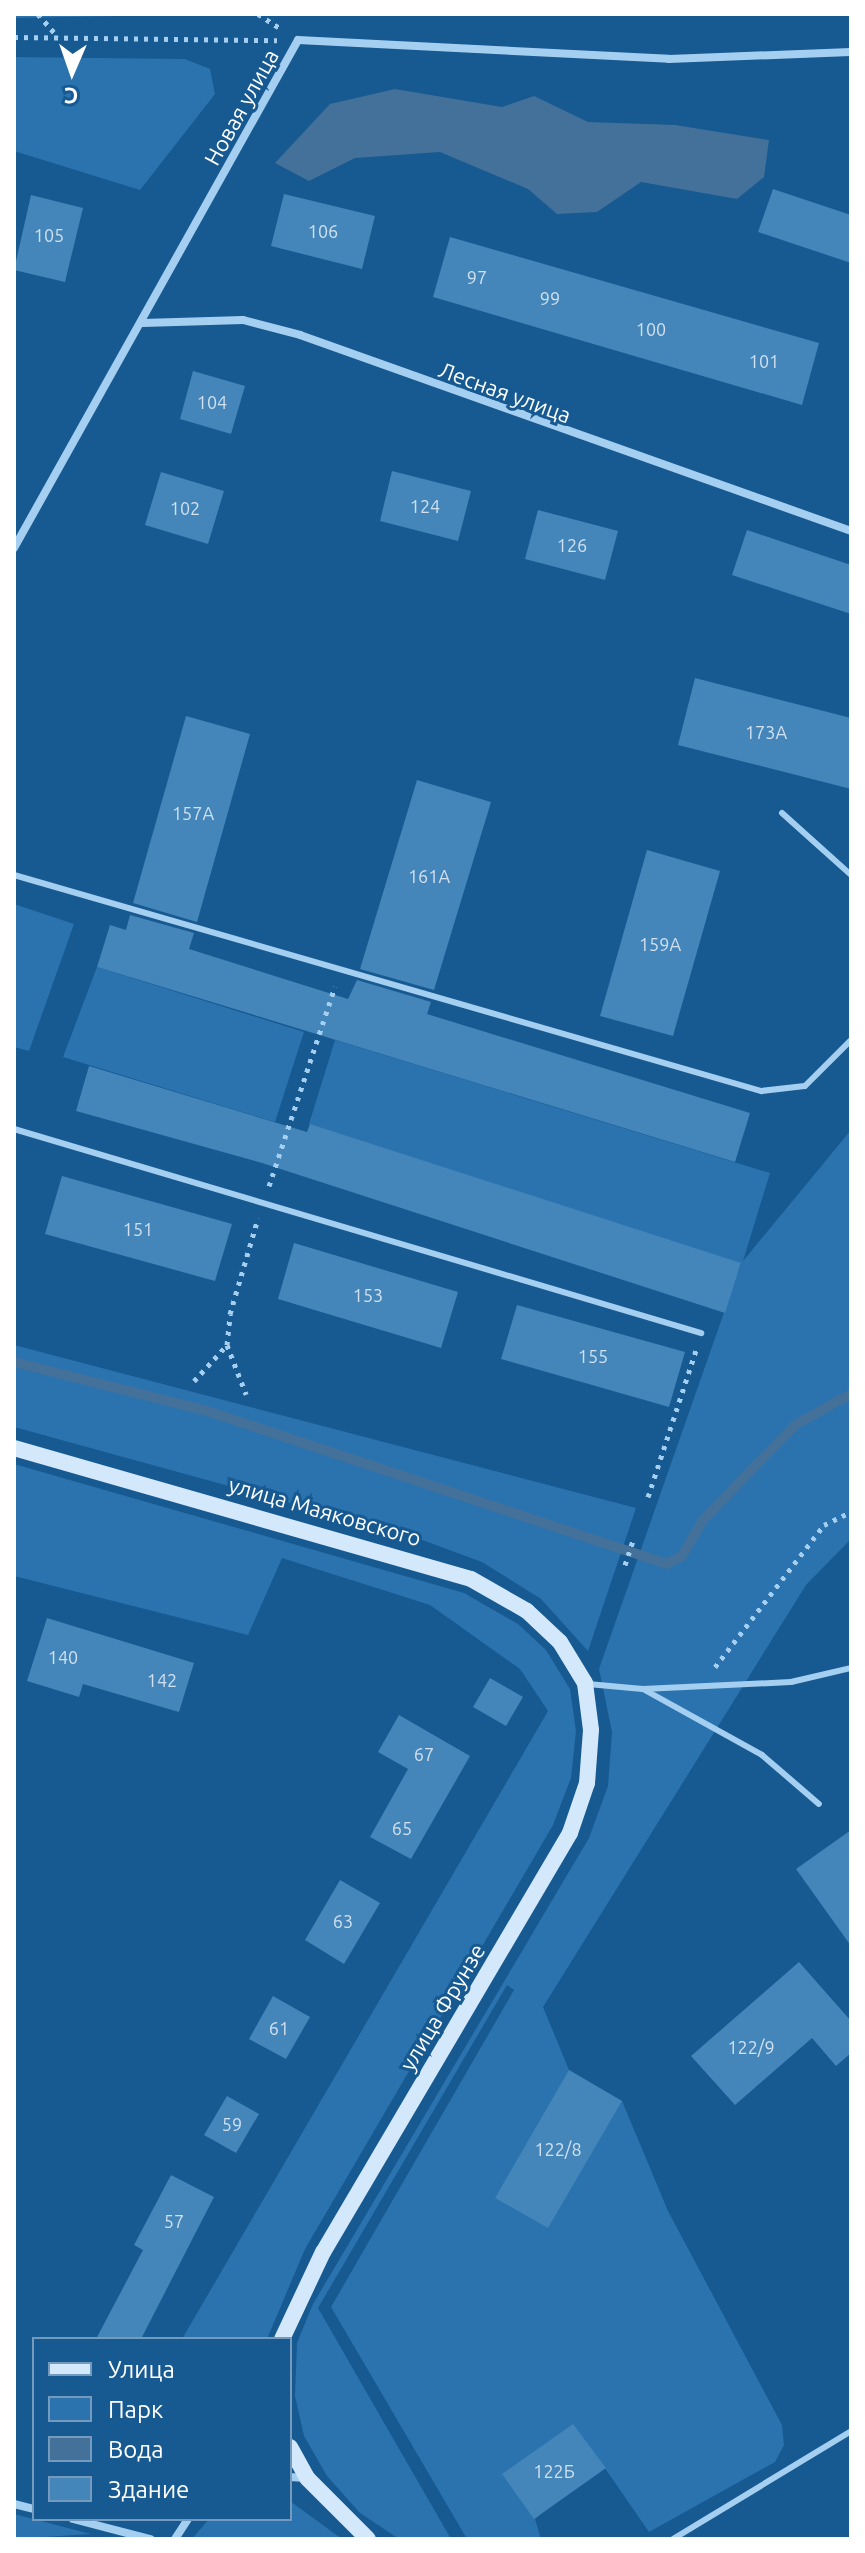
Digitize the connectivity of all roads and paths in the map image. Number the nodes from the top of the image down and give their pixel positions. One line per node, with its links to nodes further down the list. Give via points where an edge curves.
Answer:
1 (38, 14): 4 (path)
2 (258, 14): 5 (path)
3 (14, 37): 4 (path)
4 (59, 38): 5 (path)
5 (298, 40): 6 (street, Новая улица, via 669,59); 7 (street, Новая улица)
6 (851, 52)
7 (143, 323): 8 (street, Лесная улица, via 243,320 300,335); 9 (street, Новая улица)
8 (851, 531)
9 (14, 548)
10 (782, 813): 12 (lane)
11 (14, 875): 13 (lane)
12 (851, 875)
13 (341, 970): 14 (lane, via 761,1091 805,1086); 16 (path)
14 (851, 1040)
15 (14, 1129): 16 (lane)
16 (263, 1203): 17 (lane); 18 (path, via 230,1314)
17 (701, 1333): 22 (path)
18 (227, 1345): 19 (path); 20 (path)
19 (194, 1381)
20 (246, 1394)
21 (14, 1448): 28 (main road, улица Маяковского, via 471,1579 527,1611 560,1642)
22 (648, 1497)
23 (851, 1512): 27 (path, via 824,1525)
24 (634, 1538): 25 (path)
25 (625, 1565)
26 (851, 1668): 27 (lane, via 791,1682)
27 (706, 1681): 29 (lane)
28 (585, 1683): 29 (lane); 31 (main road, улица Фрунзе, via 591,1730 587,1783 570,1833 331,2239)
29 (643, 1689): 30 (lane, via 762,1755)
30 (819, 1804)
31 (283, 2337)
32 (851, 2431): 40 (lane)
33 (292, 2454): 34 (main road)
34 (299, 2478): 39 (main road)
35 (81, 2521): 37 (street)
36 (187, 2521): 38 (street)
37 (150, 2539)
38 (175, 2539)
39 (368, 2539)
40 (673, 2539)

